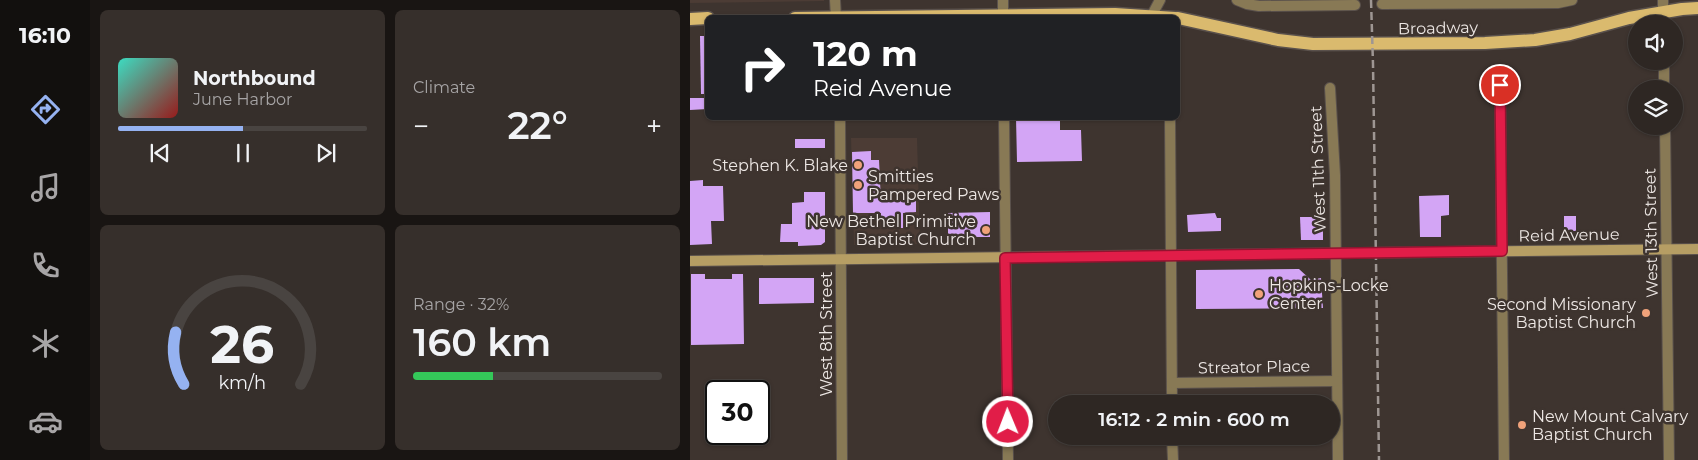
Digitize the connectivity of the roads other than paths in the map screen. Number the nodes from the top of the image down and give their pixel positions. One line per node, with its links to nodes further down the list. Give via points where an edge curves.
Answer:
1 (835, 0): 10 (street)
2 (1003, 0): 11 (street)
3 (1160, 0): 12 (street)
4 (1237, 0): 7 (street, via 1259,6)
5 (1572, 0): 6 (street, via 1558,3)
6 (1382, 4)
7 (1355, 5)
8 (1698, 8): 9 (main road, Broadway)
9 (1663, 12): 15 (main road, Broadway, via 1535,40 1475,44 1313,44 1278,40)
10 (836, 15)
11 (1003, 15)
12 (1152, 15)
13 (705, 18): 14 (main road)
14 (690, 19)
15 (1180, 19)
16 (1500, 85): 24 (street)
17 (1330, 88): 25 (street, West 11th Street)
18 (840, 120): 28 (street, West 8th Street)
19 (1004, 120): 27 (street)
20 (1170, 120): 26 (street)
21 (1665, 135): 22 (street, West 13th Street)
22 (1666, 249): 23 (street, Reid Avenue); 24 (street, Reid Avenue); 39 (street, West 13th Street)
23 (1698, 249)
24 (1502, 251): 25 (street, Reid Avenue); 38 (street)
25 (1336, 253): 26 (street, Reid Avenue); 30 (street, West 11th Street)
26 (1172, 255): 27 (street, Reid Avenue); 31 (street)
27 (1005, 258): 28 (street, Reid Avenue); 35 (street)
28 (841, 259): 29 (street, Reid Avenue); 34 (street, West 8th Street)
29 (690, 261)
30 (1338, 381): 31 (street, Streator Place); 37 (street, West 11th Street)
31 (1172, 383): 32 (street)
32 (1172, 395)
33 (1172, 445): 36 (street)
34 (842, 460)
35 (1008, 460)
36 (1173, 460)
37 (1338, 460)
38 (1504, 460)
39 (1669, 460)

